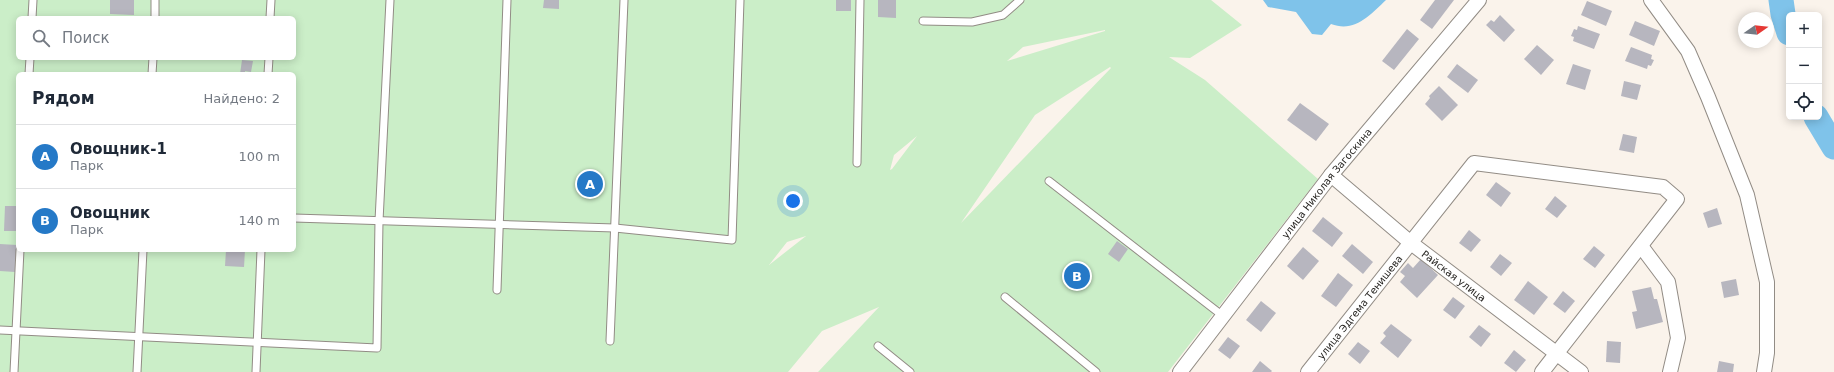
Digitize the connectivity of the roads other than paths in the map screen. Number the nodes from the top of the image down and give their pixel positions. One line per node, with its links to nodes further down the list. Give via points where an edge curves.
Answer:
1 (33, 0): 12 (lane)
2 (155, 0): 13 (lane)
3 (271, 0): 14 (lane)
4 (390, 0): 26 (lane)
5 (507, 0): 27 (lane)
6 (624, 0): 28 (lane)
7 (740, 0): 28 (lane, via 732,240)
8 (860, 0): 22 (lane)
9 (1020, 0): 15 (lane, via 1003,15 972,22)
10 (1479, 0): 23 (street, улица Николая Загоскина)
11 (1651, 0): 54 (street, via 1688,51 1747,195 1766,282 1767,353)
12 (32, 16)
13 (154, 16)
14 (270, 16)
15 (923, 21)
16 (30, 60): 19 (lane)
17 (153, 60): 20 (lane)
18 (269, 60): 21 (lane)
19 (29, 72)
20 (152, 72)
21 (268, 72)
22 (857, 163)
23 (1331, 175): 29 (street, Райская улица); 36 (street, улица Николая Загоскина)
24 (1049, 181): 36 (lane)
25 (296, 218): 26 (lane)
26 (380, 221): 27 (lane); 40 (lane, via 377,348)
27 (499, 225): 28 (lane); 34 (lane)
28 (614, 228): 41 (lane)
29 (1411, 243): 30 (street, улица Эдгема Тенишева, via 1474,163 1663,187 1677,199); 43 (street, Райская улица); 50 (street, улица Эдгема Тенишева)
30 (1641, 246): 43 (street); 53 (street, via 1668,282 1678,338)
31 (20, 252): 38 (lane)
32 (143, 252): 39 (lane)
33 (261, 252): 40 (lane)
34 (497, 290)
35 (1005, 297): 48 (lane)
36 (1223, 316): 49 (street, улица Николая Загоскина)
37 (0, 330): 38 (lane)
38 (16, 331): 39 (lane); 44 (lane)
39 (139, 336): 40 (lane); 45 (lane)
40 (257, 341): 46 (lane)
41 (610, 341)
42 (878, 346): 47 (lane)
43 (1557, 353): 51 (street); 52 (street, Райская улица)
44 (14, 372)
45 (137, 372)
46 (256, 372)
47 (910, 372)
48 (1096, 372)
49 (1180, 372)
50 (1308, 372)
51 (1542, 372)
52 (1581, 372)
53 (1670, 372)
54 (1764, 372)

